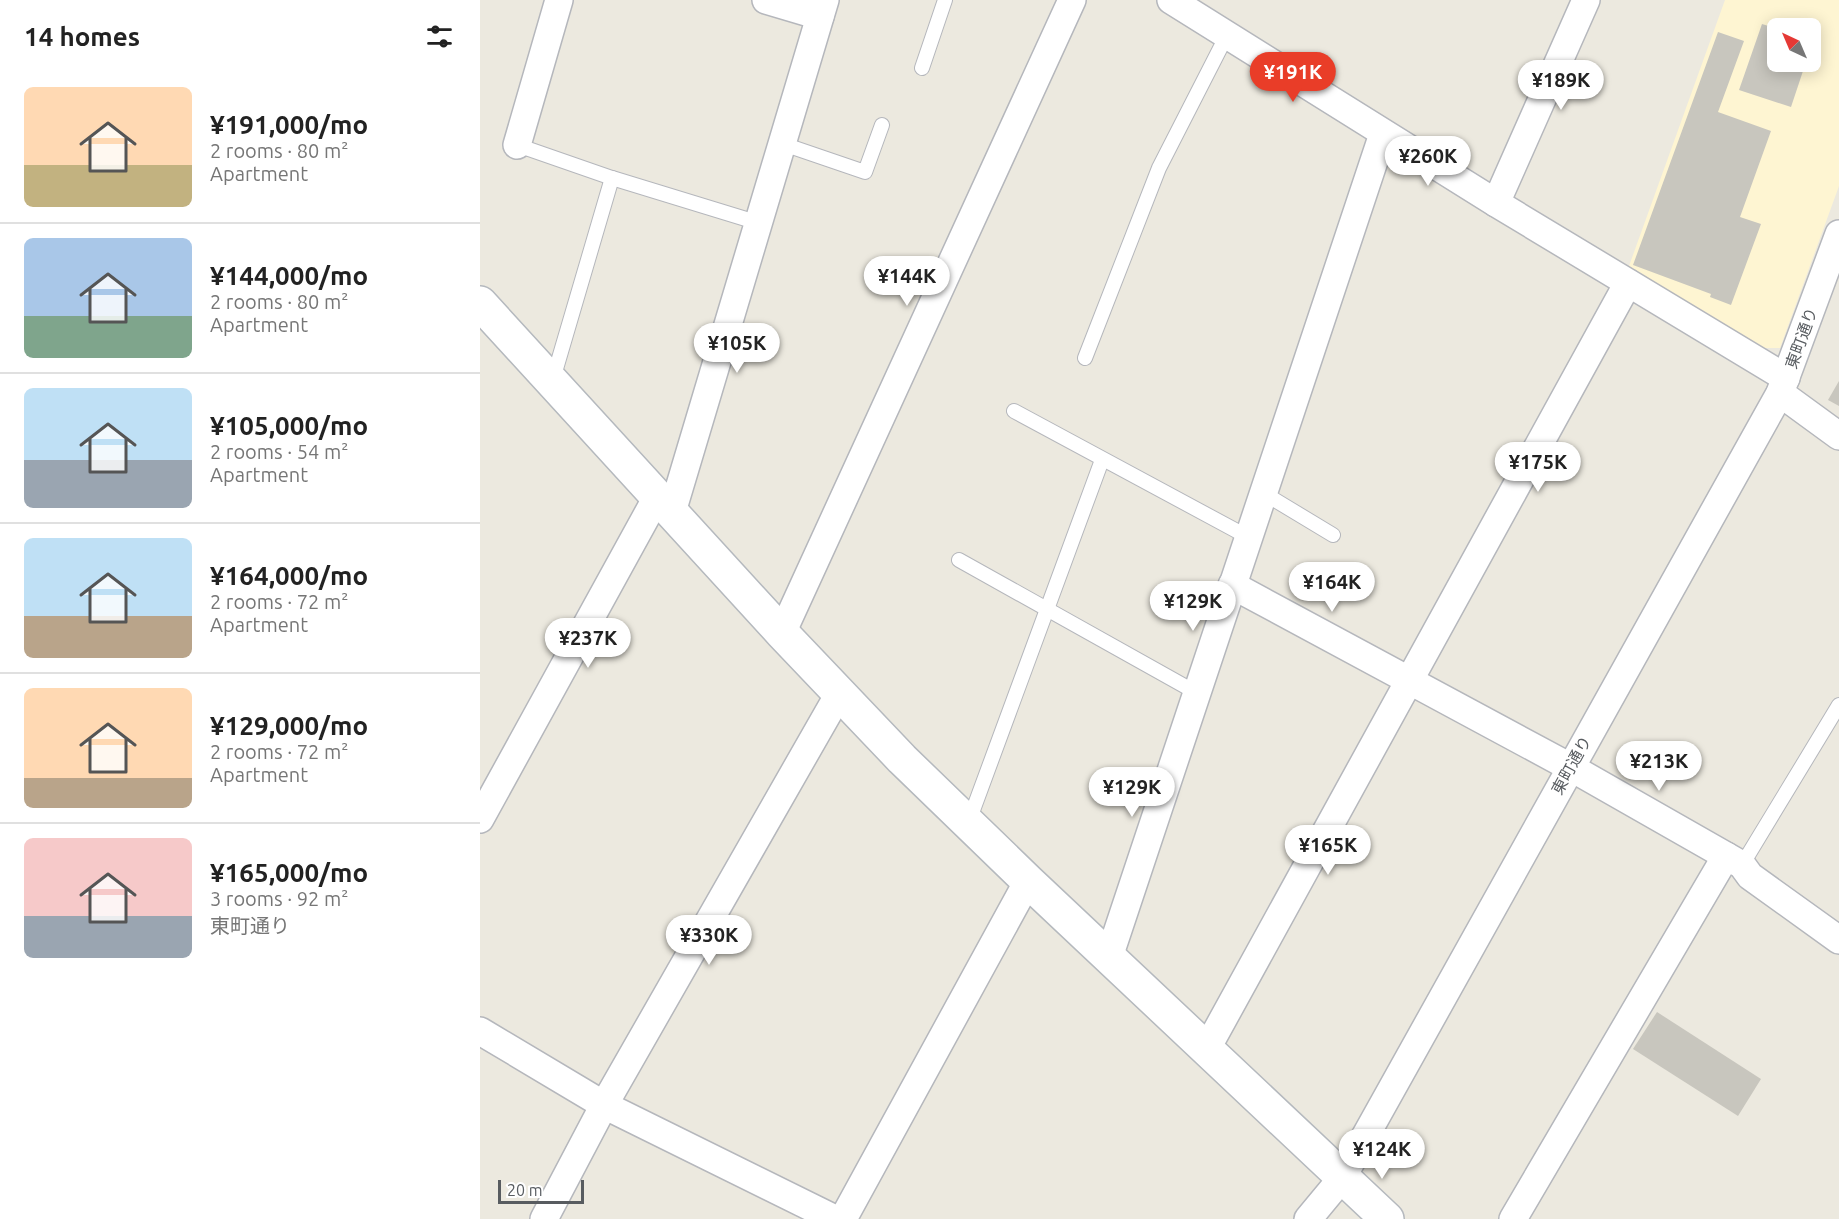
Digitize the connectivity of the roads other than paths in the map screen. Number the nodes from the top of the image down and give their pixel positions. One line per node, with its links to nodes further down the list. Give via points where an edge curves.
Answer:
1 (559, 0): 13 (street)
2 (766, 0): 7 (street)
3 (945, 0): 9 (lane)
4 (1072, 0): 33 (street)
5 (1171, 0): 8 (street)
6 (1586, 0): 15 (street)
7 (823, 8): 12 (street)
8 (1227, 35): 11 (street); 20 (lane, via 1159,168)
9 (922, 68)
10 (882, 125): 12 (lane, via 865,172)
11 (1383, 134): 15 (street); 26 (street)
12 (783, 144): 16 (street)
13 (517, 145): 14 (lane)
14 (612, 178): 16 (lane); 21 (lane)
15 (1496, 203): 18 (street)
16 (759, 223): 27 (street)
17 (1839, 234): 22 (street, 東町通り)
18 (1628, 284): 22 (street); 34 (street)
19 (480, 303): 21 (street)
20 (1085, 358)
21 (552, 381): 27 (street)
22 (1783, 386): 24 (street); 38 (street, 東町通り)
23 (1014, 411): 25 (lane)
24 (1839, 436)
25 (1102, 460): 29 (lane); 32 (lane)
26 (1264, 494): 28 (lane); 29 (street)
27 (664, 505): 33 (street); 39 (street)
28 (1333, 535)
29 (1248, 537): 31 (street)
30 (960, 560): 32 (lane)
31 (1232, 585): 34 (street); 35 (street)
32 (1046, 609): 35 (lane); 40 (lane)
33 (782, 633): 36 (street)
34 (1410, 680): 38 (street); 46 (street)
35 (1197, 693): 44 (street)
36 (839, 694): 40 (street); 47 (street)
37 (1839, 705): 41 (lane)
38 (1570, 767): 41 (street); 48 (street, 東町通り)
39 (480, 819)
40 (968, 823): 42 (street)
41 (1734, 860): 43 (street, via 1750,876); 54 (street)
42 (1028, 882): 44 (street); 51 (street)
43 (1839, 940)
44 (1109, 957): 46 (street)
45 (480, 1031): 47 (street)
46 (1206, 1050): 48 (street)
47 (604, 1105): 49 (street); 50 (street)
48 (1342, 1178): 52 (street, 東町通り); 53 (street)
49 (544, 1219)
50 (835, 1219)
51 (843, 1219)
52 (1308, 1219)
53 (1387, 1219)
54 (1513, 1219)

